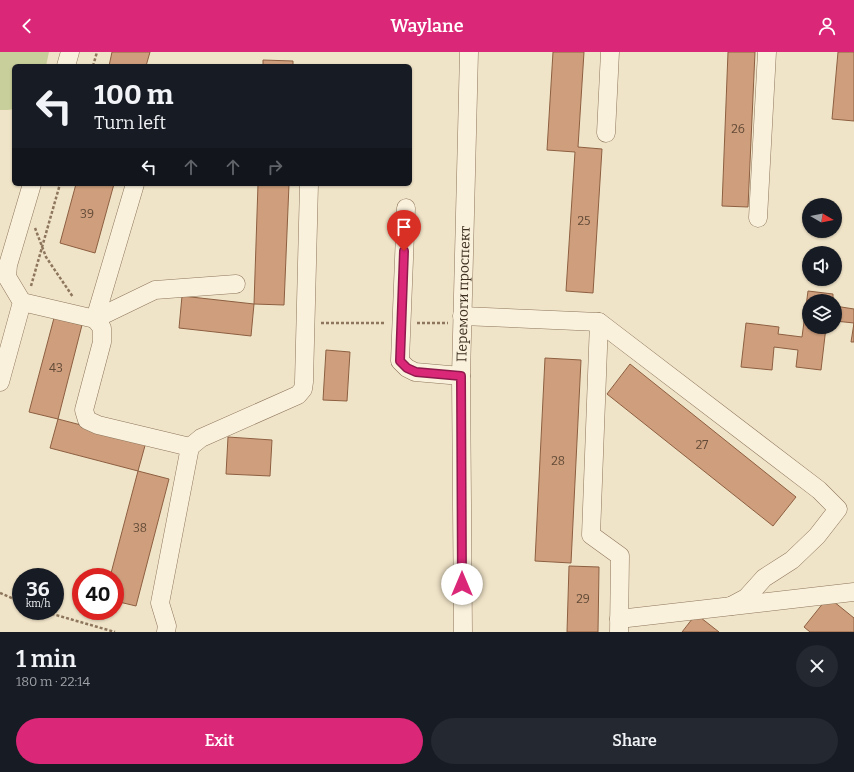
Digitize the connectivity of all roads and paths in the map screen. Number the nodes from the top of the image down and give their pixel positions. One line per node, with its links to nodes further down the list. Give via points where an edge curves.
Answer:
1 (70, 52): 6 (street)
2 (97, 52): 7 (path)
3 (469, 52): 19 (street, Перемоги проспект)
4 (610, 52): 8 (street)
5 (766, 52): 15 (street)
6 (67, 64)
7 (94, 64)
8 (606, 133)
9 (31, 186): 13 (street)
10 (59, 186): 16 (path)
11 (134, 186): 20 (street)
12 (309, 186): 25 (street, via 303,389 298,395 201,438)
13 (26, 203): 16 (path); 18 (street, via 7,277)
14 (406, 208): 23 (street, via 400,361 416,372)
15 (758, 218)
16 (42, 246): 18 (path); 20 (path, via 46,257)
17 (236, 284): 20 (street, via 155,290)
18 (24, 303): 20 (street); 22 (street)
19 (462, 316): 21 (street); 23 (street, Перемоги проспект)
20 (91, 318): 25 (street, via 102,328 102,342 84,410 87,420 98,425)
21 (599, 322): 29 (street, via 819,490 838,509 817,536 792,560 764,578 746,598); 31 (street, via 591,535 620,556)
22 (3, 359): 24 (street)
23 (461, 376): 34 (street, Перемоги проспект)
24 (0, 382)
25 (190, 447): 33 (street, via 160,603 167,626)
26 (854, 592): 29 (street)
27 (0, 593): 28 (path)
28 (12, 598)
29 (731, 606): 31 (street)
30 (64, 617): 32 (path)
31 (619, 625)
32 (115, 632)
33 (166, 632)
34 (462, 632)

